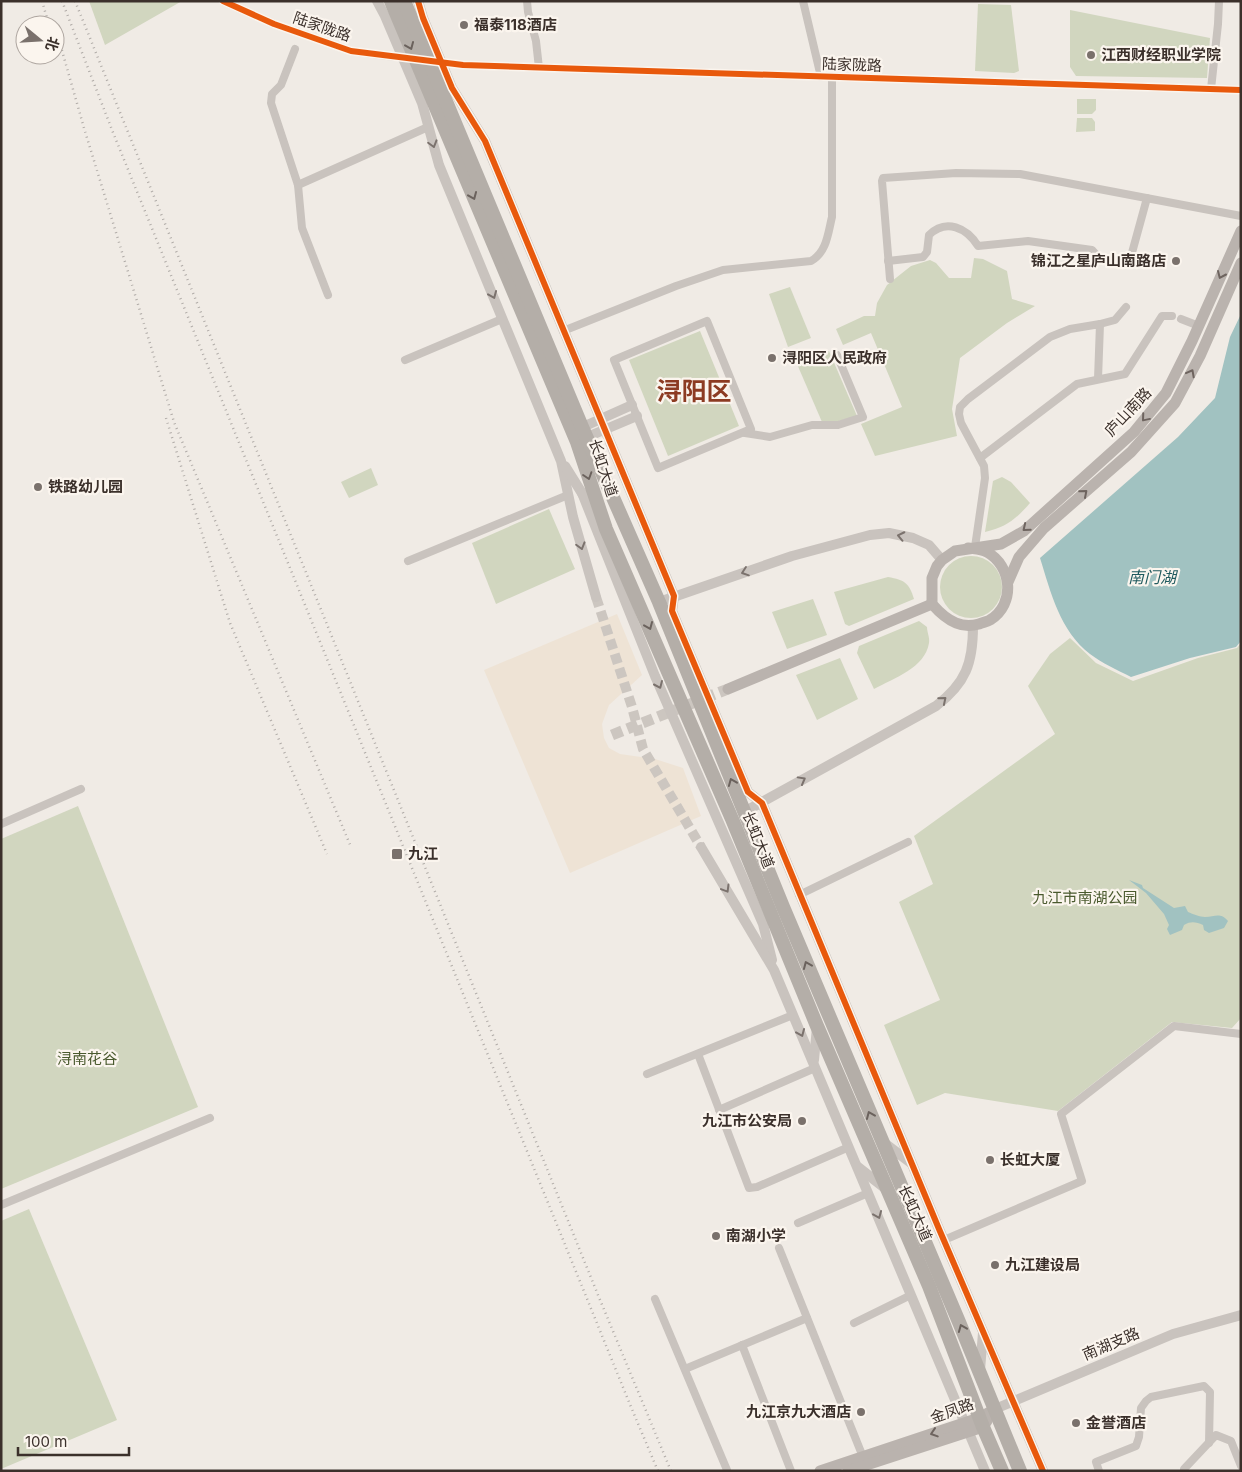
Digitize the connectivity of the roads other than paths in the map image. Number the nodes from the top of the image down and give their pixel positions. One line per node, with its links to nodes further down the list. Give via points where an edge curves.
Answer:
1 (223, 1): 10 (street, 陆家陇路, via 274,24 351,51)
2 (377, 1): 17 (street, via 422,103)
3 (391, 1): 41 (highway, 长虹大道, one-way to 41)
4 (404, 1): 41 (highway, 长虹大道)
5 (418, 1): 32 (street, via 452,88 485,141)
6 (527, 1): 12 (street)
7 (803, 1): 13 (street)
8 (1219, 1): 15 (street)
9 (295, 49): 18 (street, via 281,85 272,94 271,103)
10 (387, 56)
11 (463, 65): 12 (street, 陆家陇路)
12 (539, 68): 13 (street, 陆家陇路)
13 (821, 77): 14 (street, 陆家陇路)
14 (832, 77): 15 (street, 陆家陇路); 32 (street, via 832,217 820,256 811,261 723,270)
15 (1211, 89): 16 (street, 陆家陇路)
16 (1241, 90)
17 (428, 127): 18 (street); 28 (street, one-way to 28, via 439,165)
18 (298, 184): 25 (street, via 302,228)
19 (1148, 198): 20 (street); 22 (street, via 1130,260 1126,264 1099,258 1092,250 1028,240 978,246 966,231 949,227 941,227 928,235 927,252 923,257); 22 (street, via 1020,174 956,173 883,178)
20 (1241, 216)
21 (1241, 231): 31 (main road, 庐山南路, one-way to 31)
22 (888, 261): 24 (street)
23 (1241, 263): 50 (main road, 庐山南路, one-way to 23, via 1019,557 1044,528 1131,452 1175,403 1200,356)
24 (890, 279)
25 (328, 295)
26 (1126, 307): 30 (street, via 1115,320)
27 (1172, 316): 35 (street, via 1162,316 1125,374)
28 (502, 319): 34 (street); 43 (street)
29 (1181, 319): 31 (street)
30 (1100, 324): 35 (street); 42 (street, via 1070,329 1050,337 960,407 961,424)
31 (1199, 326): 47 (main road, 庐山南路, one-way to 47, via 1166,393 1134,432 1024,531 1001,544)
32 (563, 331): 38 (street)
33 (837, 355): 40 (street, via 863,417 838,425 812,425 770,437)
34 (405, 360)
35 (1098, 379): 42 (street, via 1077,384)
36 (632, 405): 37 (street); 38 (street); 40 (street, via 614,360 707,322 751,429)
37 (637, 416): 39 (street); 40 (street, via 658,468)
38 (600, 419): 39 (street); 41 (street)
39 (605, 430): 41 (street); 51 (street)
40 (743, 433)
41 (580, 434): 46 (highway, 长虹大道, one-way to 46); 53 (highway, 长虹大道)
42 (980, 458): 47 (street, via 985,478)
43 (561, 461): 44 (street); 45 (street)
44 (582, 493): 46 (street); 64 (street, one-way to 64, via 655,676 763,924)
45 (568, 495): 49 (street); 52 (street, one-way to 52)
46 (606, 530): 66 (highway, 长虹大道, one-way to 66, via 728,810)
47 (972, 547): 48 (main road, via 955,551); 50 (main road, via 986,551 998,560)
48 (942, 560): 51 (street, one-way to 51, via 929,545 913,538 889,533 870,535 792,556); 54 (main road, via 932,578)
49 (408, 561)
50 (1008, 582): 55 (main road, via 1002,609 990,620)
51 (674, 596): 53 (street); 58 (street, via 672,612 740,774 748,792)
52 (596, 597)
53 (659, 602): 59 (highway, 长虹大道, one-way to 53)
54 (932, 604): 55 (main road, via 958,624); 56 (main road)
55 (973, 626): 58 (street, one-way to 55, via 944,700 967,672 973,648)
56 (728, 689)
57 (81, 789): 60 (street)
58 (762, 803): 59 (street); 63 (street)
59 (744, 812): 73 (highway, 长虹大道, one-way to 59)
60 (1, 824)
61 (908, 842): 63 (street)
62 (701, 847): 64 (street, one-way to 64)
63 (799, 895): 75 (street)
64 (774, 970): 65 (street)
65 (793, 1015): 68 (street); 69 (street, one-way to 69)
66 (817, 1026): 69 (street); 77 (highway, 长虹大道)
67 (1241, 1034): 81 (street, via 1174,1026 1061,1114 1082,1181)
68 (698, 1054): 70 (street); 71 (street)
69 (814, 1065): 71 (street); 74 (street)
70 (647, 1074)
71 (719, 1110): 74 (street, via 749,1188)
72 (210, 1118): 79 (street)
73 (881, 1141): 75 (street); 91 (highway, 长虹大道, one-way to 73)
74 (849, 1147): 76 (street)
75 (912, 1164): 81 (street)
76 (857, 1167): 77 (street); 78 (street)
77 (886, 1189): 94 (highway, 长虹大道, via 929,1286)
78 (868, 1193): 80 (street); 83 (street, one-way to 83)
79 (1, 1205)
80 (798, 1223)
81 (944, 1240): 88 (street)
82 (779, 1248): 86 (street)
83 (912, 1295): 87 (street); 95 (street)
84 (655, 1298): 90 (street)
85 (1241, 1315): 92 (street, 南湖支路, via 1173,1334)
86 (807, 1318): 89 (street); 97 (street)
87 (854, 1322)
88 (983, 1329): 91 (street); 92 (street)
89 (742, 1345): 90 (street); 100 (street)
90 (685, 1369): 99 (street)
91 (980, 1371): 93 (highway, 长虹大道)
92 (1013, 1401): 93 (street, 南湖支路); 106 (street)
93 (995, 1409): 94 (main road, 金凤路); 105 (highway, 长虹大道)
94 (981, 1423): 95 (main road, 金凤路); 104 (highway, 长虹大道)
95 (967, 1427): 97 (main road, 金凤路, one-way to 97); 102 (main road, 金凤路); 103 (street)
96 (1208, 1443): 98 (street, via 1216,1435 1231,1441); 107 (street, via 1210,1392 1204,1386 1151,1397 1142,1408 1136,1446 1096,1462); 108 (street)
97 (863, 1456): 101 (main road, 金凤路)
98 (1241, 1466)
99 (727, 1470)
100 (791, 1471)
101 (820, 1471)
102 (848, 1471)
103 (986, 1471)
104 (1002, 1471)
105 (1020, 1471)
106 (1043, 1471)
107 (1099, 1471)
108 (1184, 1471)

